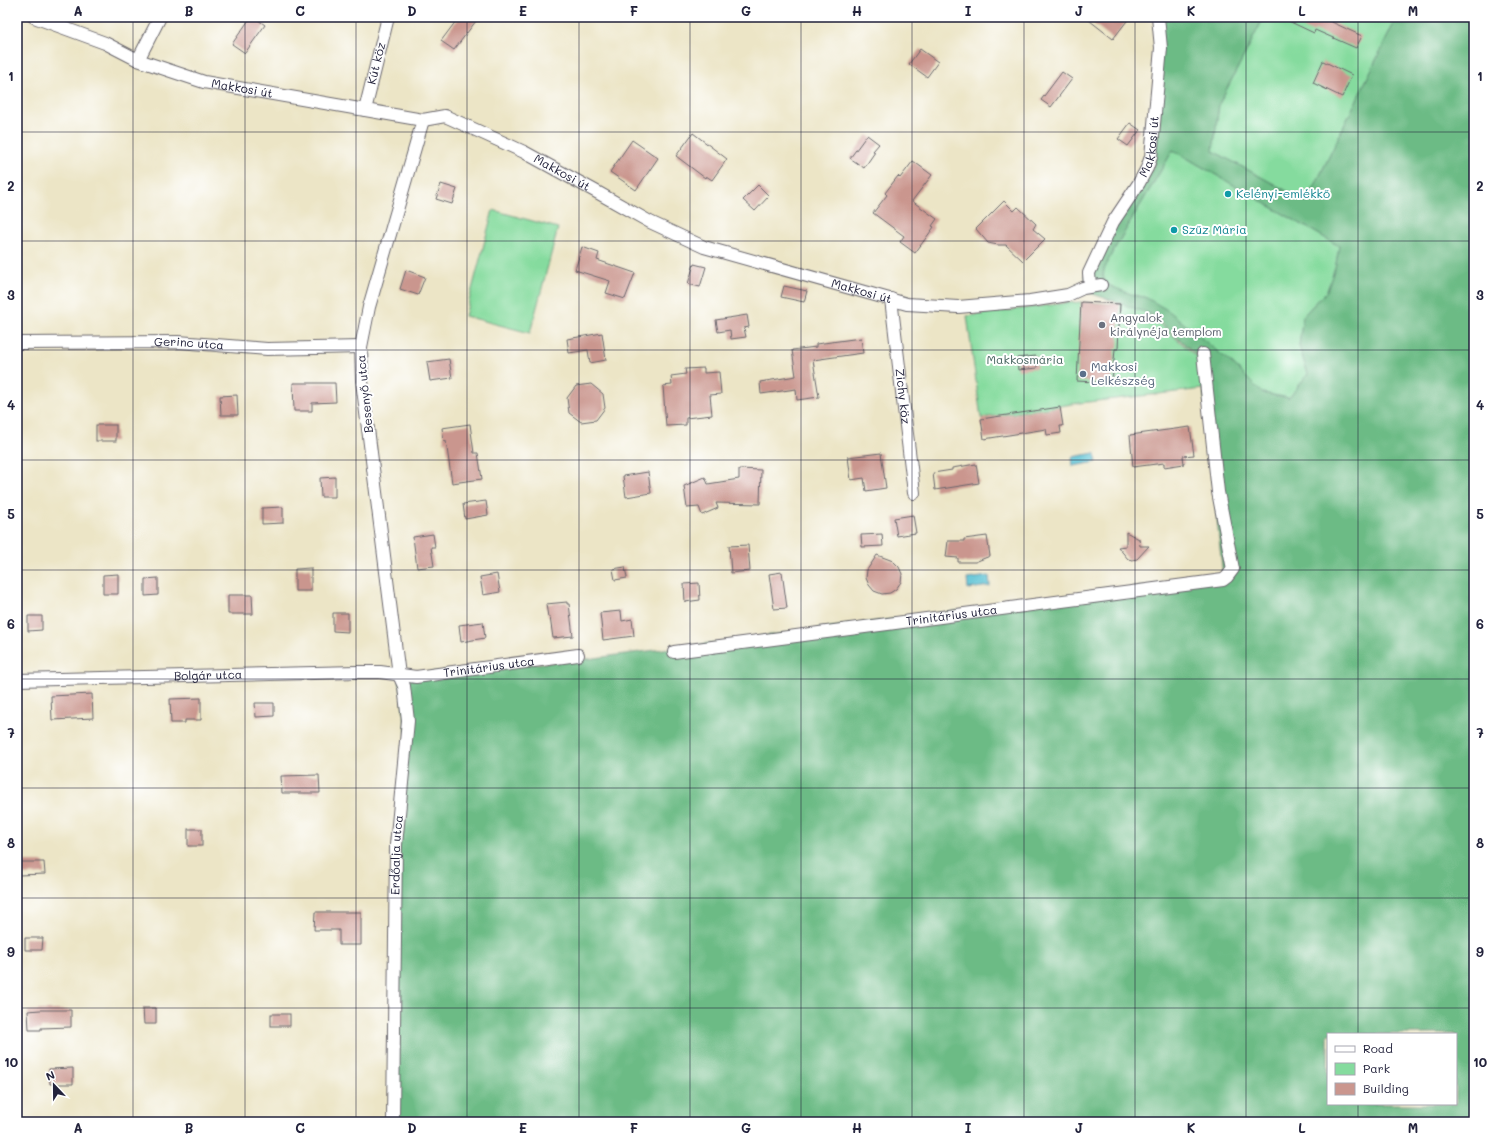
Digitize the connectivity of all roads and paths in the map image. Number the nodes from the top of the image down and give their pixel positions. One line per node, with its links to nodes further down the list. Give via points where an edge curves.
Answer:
1 (34, 17): 5 (street, Makkosi út, via 105,43)
2 (160, 17): 5 (street)
3 (388, 17): 6 (street, Kút köz)
4 (1158, 17): 8 (street, Makkosi út, via 1161,48 1151,157 1139,183 1113,222 1089,273 1096,286 1083,288 1068,295 973,306 908,304)
5 (138, 60): 6 (street, Makkosi út, via 204,82)
6 (365, 110): 7 (street, Makkosi út)
7 (423, 120): 8 (street, Makkosi út, via 445,116 517,149 650,222 704,247); 10 (street, Besenyő utca, via 369,307)
8 (891, 299): 12 (street, Zichy köz)
9 (17, 343): 10 (street, Gerinc utca, via 178,342 267,349)
10 (360, 347): 15 (street, Besenyő utca, via 362,381)
11 (1203, 354): 13 (street, Trinitárius utca, via 1218,492 1233,569 1223,580)
12 (914, 493)
13 (674, 652)
14 (578, 655): 15 (street, Trinitárius utca, via 426,676)
15 (399, 675): 16 (street, Bolgár utca, via 357,672); 17 (street, Erdőalja utca, via 404,686 408,721 396,845)
16 (17, 680)
17 (393, 1122)

